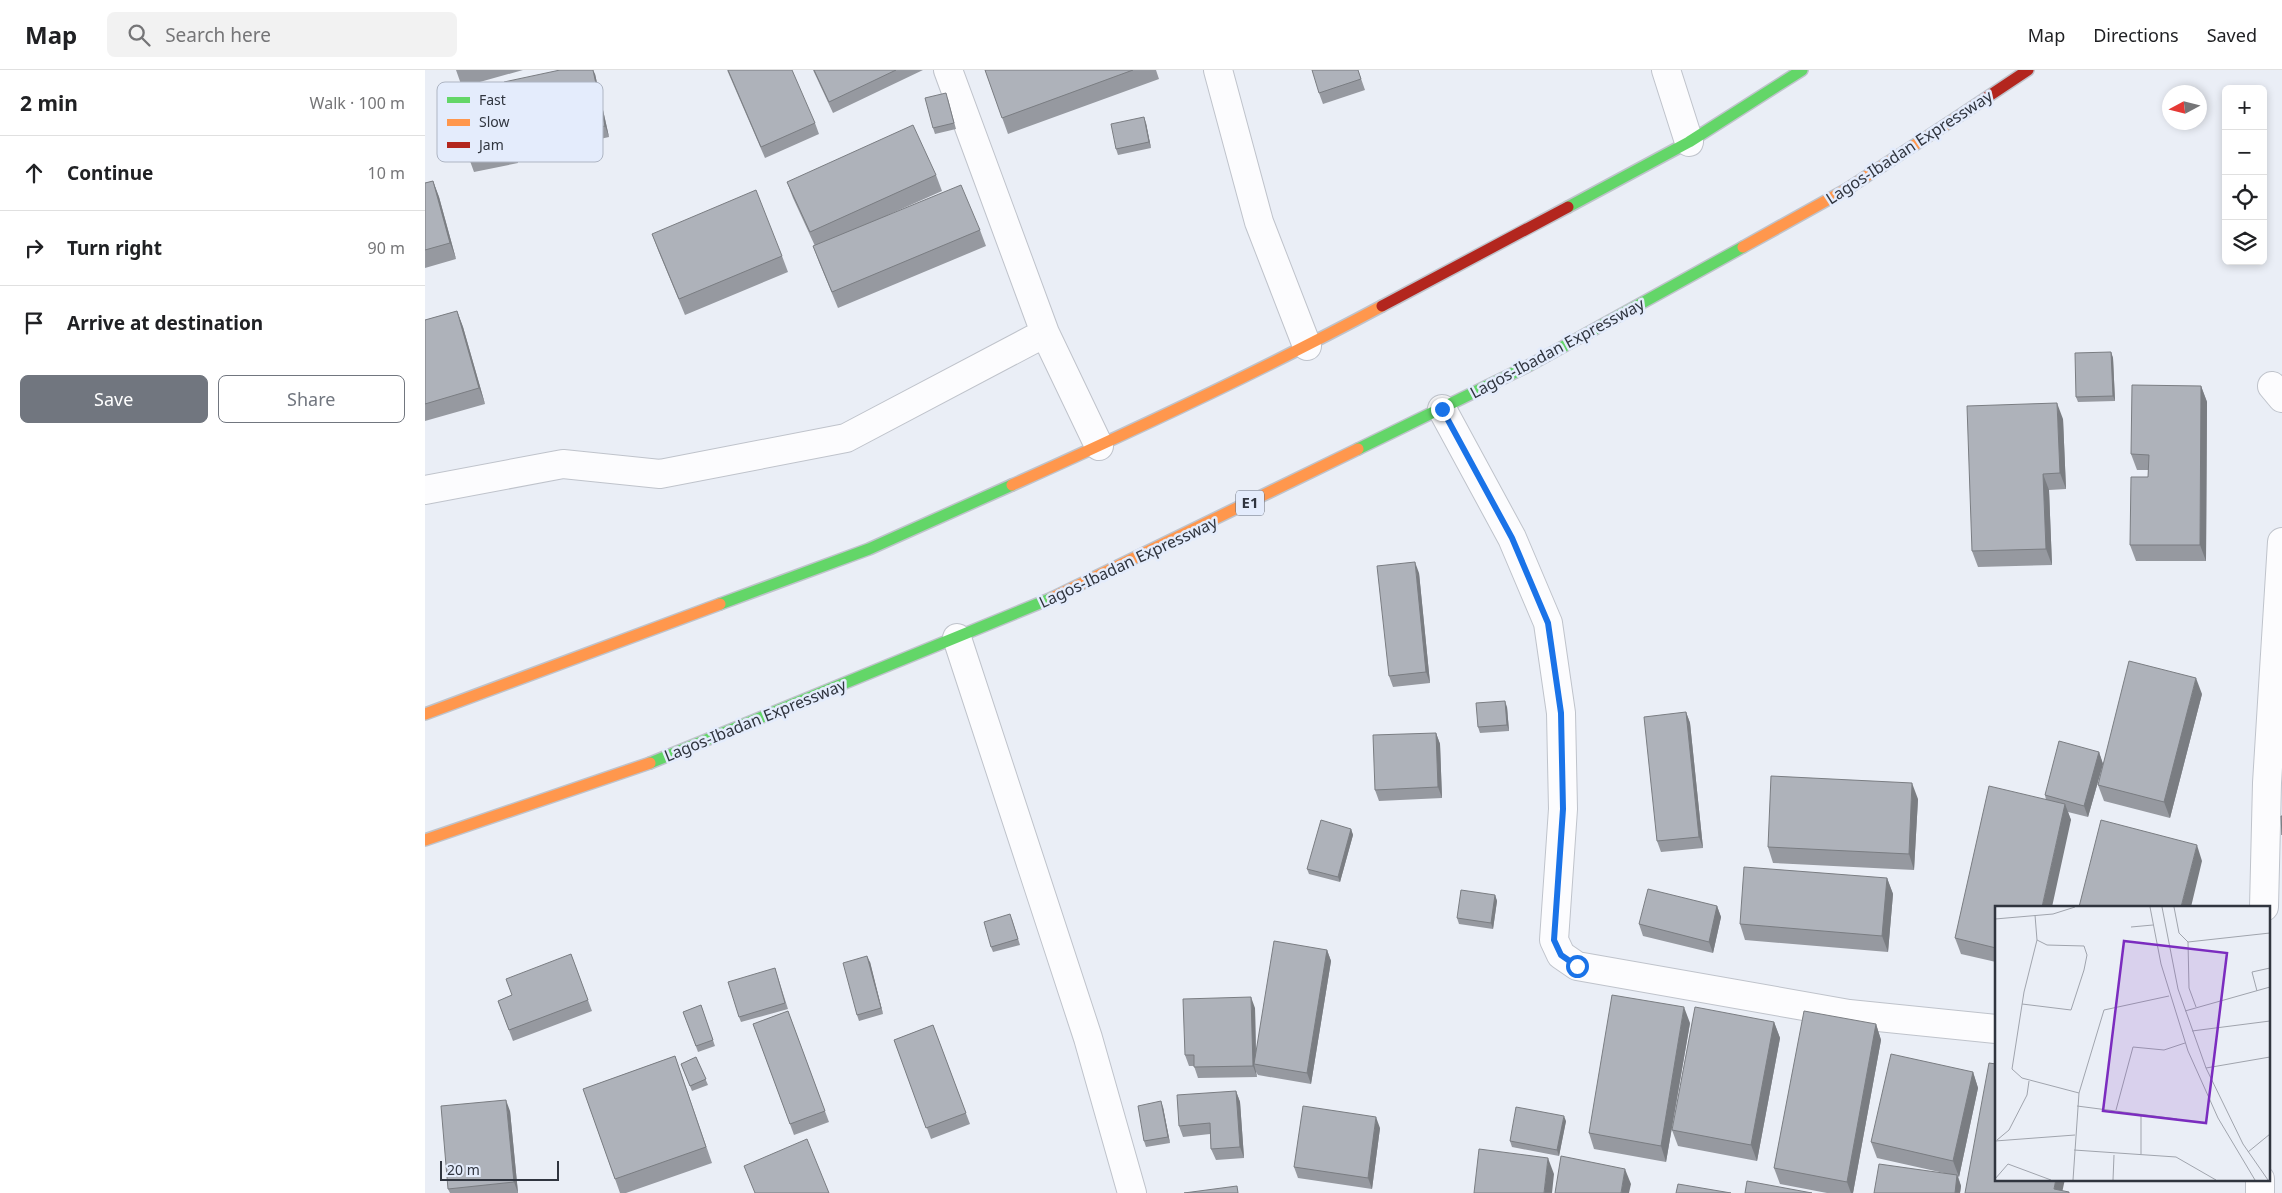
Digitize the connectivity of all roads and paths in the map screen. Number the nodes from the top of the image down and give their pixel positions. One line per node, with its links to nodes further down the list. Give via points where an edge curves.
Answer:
1 (948, 70): 7 (street)
2 (1218, 70): 8 (street, via 1259,222)
3 (1666, 70): 6 (street)
4 (1803, 70): 6 (highway)
5 (2028, 70): 9 (highway, Lagos-Ibadan Expressway / E1, via 1847,189 1530,365)
6 (1689, 142): 8 (highway)
7 (1045, 333): 10 (street); 11 (street, via 846,438 660,474 563,464)
8 (1307, 346): 10 (highway)
9 (1442, 409): 13 (highway, Lagos-Ibadan Expressway / E1, via 1077,588); 18 (street, via 1512,538 1548,623 1561,713 1563,809 1554,940 1561,955 1577,966 1849,1014)
10 (1099, 446): 14 (highway, via 869,549)
11 (425, 490)
12 (2282, 542): 15 (street)
13 (957, 638): 16 (highway, Lagos-Ibadan Expressway / E1, via 627,772); 20 (street, via 1088,1038)
14 (425, 714)
15 (2275, 782): 17 (street)
16 (425, 840)
17 (2264, 906)
18 (1995, 1029)
19 (2260, 1180): 21 (street)
20 (1131, 1193)
21 (2260, 1193)

